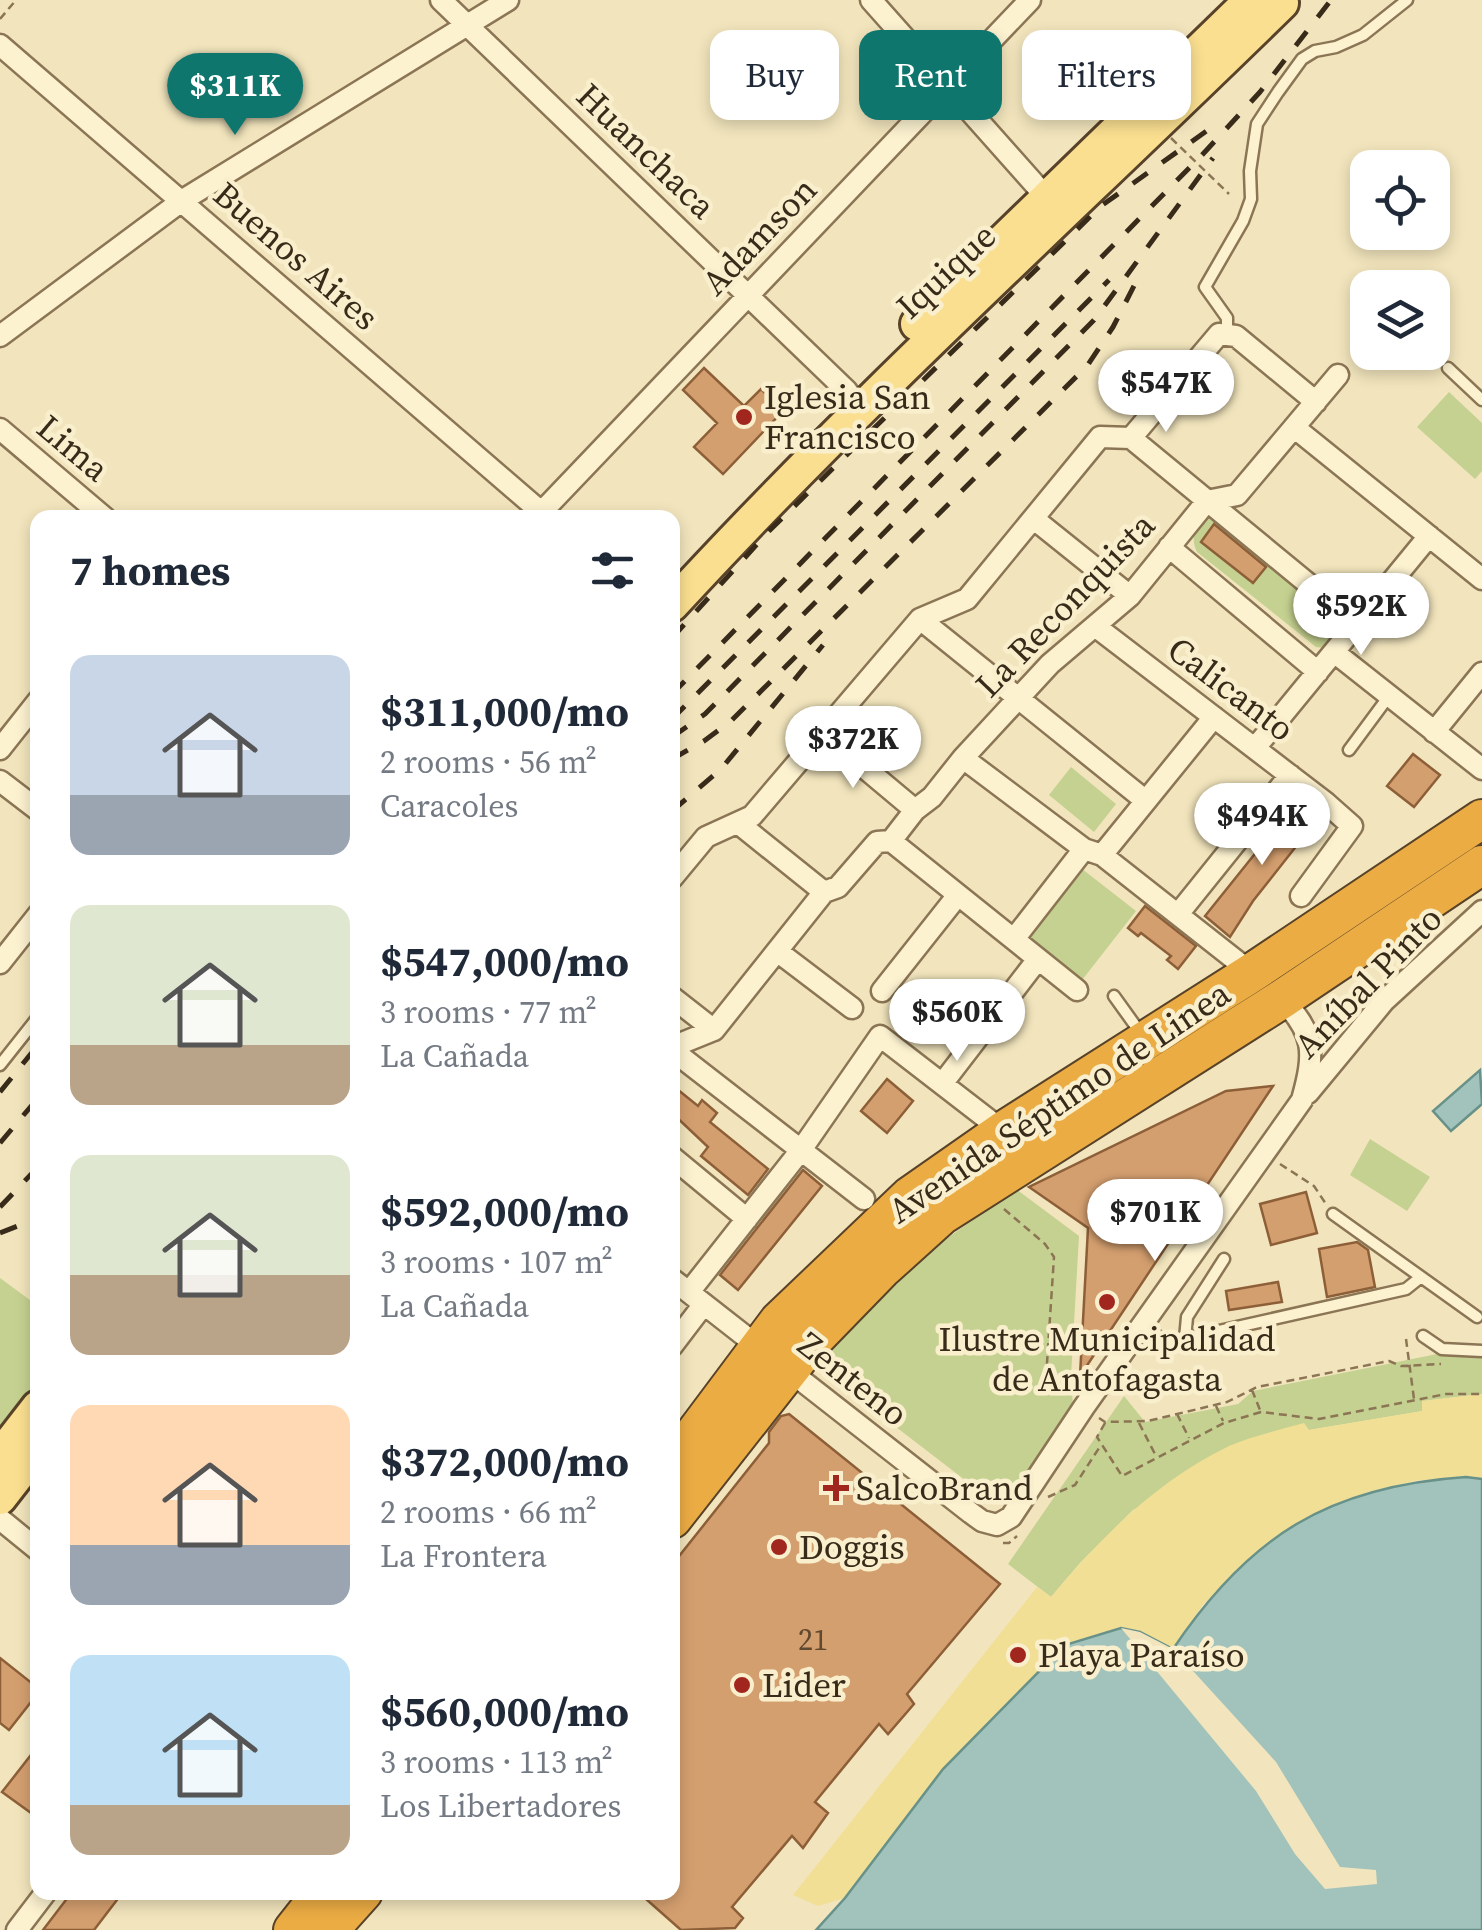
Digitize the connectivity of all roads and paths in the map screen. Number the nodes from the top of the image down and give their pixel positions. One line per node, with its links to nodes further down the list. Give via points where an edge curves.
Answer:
1 (16, 0): 8 (path)
2 (441, 0): 9 (street, Huanchaca)
3 (508, 0): 9 (street)
4 (871, 0): 10 (street)
5 (1030, 0): 11 (street, Adamson)
6 (1407, 0): 20 (lane, via 1363,35 1302,59 1257,124 1251,199 1205,287 1227,318)
7 (1272, 1): 17 (main road, Iquique); 39 (main road, Iquique, via 772,496)
8 (0, 20)
9 (468, 24): 18 (street); 19 (street, Huanchaca)
10 (898, 30)
11 (1001, 30)
12 (0, 46): 18 (street, Buenos Aires)
13 (915, 120): 19 (street, Adamson)
14 (978, 120): 17 (street)
15 (1171, 138): 16 (path, bridge)
16 (1229, 194)
17 (1046, 198): 24 (main road, Iquique)
18 (183, 200): 21 (street); 32 (street, Buenos Aires)
19 (748, 295): 24 (street, Huanchaca); 33 (street, Adamson)
20 (1227, 333): 26 (street); 29 (street, via 1219,334)
21 (0, 336)
22 (1450, 370): 25 (lane)
23 (1338, 376): 26 (street, La Reconquista)
24 (848, 391): 37 (main road, Iquique)
25 (1482, 400)
26 (1316, 402): 27 (street, La Reconquista)
27 (1294, 428): 30 (street, La Reconquista, via 1236,495); 35 (street)
28 (0, 429): 31 (street, Lima)
29 (1131, 438): 30 (street); 34 (street, via 1100,437)
30 (1207, 501): 36 (street, La Reconquista); 42 (street)
31 (96, 510)
32 (535, 510)
33 (548, 510)
34 (1034, 519): 40 (street); 41 (street, via 968,599)
35 (1428, 536): 38 (street); 42 (street)
36 (1169, 547): 40 (street, La Reconquista); 45 (street)
37 (680, 566)
38 (1482, 579)
39 (680, 596)
40 (1130, 596): 43 (street, La Reconquista)
41 (920, 619): 48 (street); 52 (street)
42 (1357, 624): 44 (street)
43 (1095, 626): 48 (street, La Reconquista); 50 (street, Calicanto)
44 (1334, 652): 45 (street); 47 (street)
45 (1318, 672): 53 (street)
46 (1482, 673): 51 (street)
47 (1389, 696): 51 (street); 55 (lane)
48 (1018, 701): 56 (street, La Reconquista); 60 (street)
49 (30, 711): 54 (street)
50 (1214, 717): 53 (street, Calicanto); 60 (street)
51 (1434, 732): 57 (street)
52 (823, 733): 62 (street); 64 (street, via 752,816)
53 (1255, 748): 58 (street, Calicanto)
54 (0, 749)
55 (1350, 750)
56 (963, 758): 62 (street, La Reconquista); 66 (street, Aníbal Pinto)
57 (1482, 769)
58 (1290, 775): 71 (street, Calicanto, via 1352,826); 73 (street)
59 (0, 780): 61 (street)
60 (1146, 800): 66 (street)
61 (30, 804)
62 (915, 810): 65 (street, La Reconquista)
63 (1482, 819): 79 (highway, Avenida Séptimo de Linea)
64 (738, 822): 68 (street, via 706,836); 69 (street)
65 (891, 840): 69 (street, La Reconquista, via 877,842 838,886); 70 (street)
66 (1093, 852): 73 (street, Aníbal Pinto); 75 (street)
67 (1482, 864): 83 (highway, Avenida Séptimo de Linea)
68 (680, 868)
69 (824, 892): 76 (street, La Reconquista)
70 (958, 895): 75 (street); 80 (street)
71 (1301, 896)
72 (1482, 911): 93 (street, Aníbal Pinto, via 1384,1002)
73 (1179, 914): 79 (street, Aníbal Pinto)
74 (30, 925): 78 (street)
75 (1014, 939): 77 (street)
76 (777, 951): 85 (street); 87 (street, La Reconquista)
77 (1038, 958): 81 (street); 92 (street)
78 (0, 963)
79 (1252, 972): 83 (street, Aníbal Pinto); 88 (highway, Avenida Séptimo de Linea)
80 (882, 990)
81 (1077, 990)
82 (1114, 996): 88 (lane)
83 (1282, 999): 93 (street, Aníbal Pinto, via 1311,1042); 112 (highway, Avenida Séptimo de Linea, via 942,1215 810,1342)
84 (680, 1003): 87 (street)
85 (852, 1008)
86 (30, 1027): 91 (lane)
87 (714, 1030): 89 (street, La Reconquista)
88 (1145, 1040): 94 (highway, Avenida Séptimo de Linea)
89 (680, 1045)
90 (680, 1054): 95 (street)
91 (0, 1065)
92 (942, 1084): 94 (street); 95 (street, via 880,1036)
93 (1302, 1100): 96 (street, Aníbal Pinto)
94 (1003, 1131): 112 (highway, Avenida Séptimo de Linea, via 886,1216 793,1307)
95 (801, 1150): 98 (street); 101 (street)
96 (1264, 1154): 100 (path, via 1314,1186); 107 (street, Aníbal Pinto)
97 (680, 1164): 101 (street)
98 (864, 1199)
99 (996, 1202): 119 (path, via 1054,1256 1049,1375)
100 (1332, 1214): 103 (lane)
101 (747, 1219): 104 (street)
102 (1224, 1258): 109 (lane, via 1187,1317)
103 (1421, 1277): 105 (lane); 109 (lane, via 1406,1289)
104 (689, 1292): 106 (street); 112 (street, Zenteno)
105 (1477, 1316)
106 (680, 1321)
107 (1142, 1326): 109 (lane, via 1161,1338); 119 (street, Aníbal Pinto)
108 (1423, 1336): 111 (lane, via 1442,1349)
109 (1185, 1339)
110 (1406, 1339): 114 (path)
111 (1482, 1351)
112 (774, 1358): 129 (highway); 134 (highway); 136 (street, Zenteno, via 982,1522)
113 (1446, 1364): 114 (path)
114 (1411, 1365): 115 (path, via 1389,1361); 117 (path)
115 (1252, 1390): 118 (path); 120 (path)
116 (1482, 1394): 117 (path)
117 (1414, 1400): 120 (path, via 1319,1420)
118 (1215, 1405): 121 (path); 125 (path)
119 (1084, 1407): 123 (path); 132 (street, Aníbal Pinto)
120 (1261, 1412): 125 (path)
121 (1177, 1414): 124 (path); 126 (path)
122 (30, 1417): 128 (main road)
123 (1106, 1422): 124 (path); 127 (path, via 1097,1436)
124 (1139, 1422): 130 (path)
125 (1224, 1422): 126 (path)
126 (1190, 1439): 130 (path)
127 (1102, 1444): 130 (path, via 1122,1476); 132 (path, via 1075,1485 1041,1500)
128 (0, 1456)
129 (680, 1456)
130 (1157, 1457)
131 (30, 1460): 133 (main road)
132 (1028, 1491): 136 (street, Aníbal Pinto, via 1011,1517)
133 (0, 1498)
134 (680, 1507)
135 (0, 1519): 137 (street)
136 (996, 1525)
137 (30, 1543)
138 (40, 1900): 141 (street)
139 (317, 1900): 142 (highway)
140 (356, 1900): 143 (highway)
141 (17, 1930)
142 (293, 1930)
143 (329, 1930)

